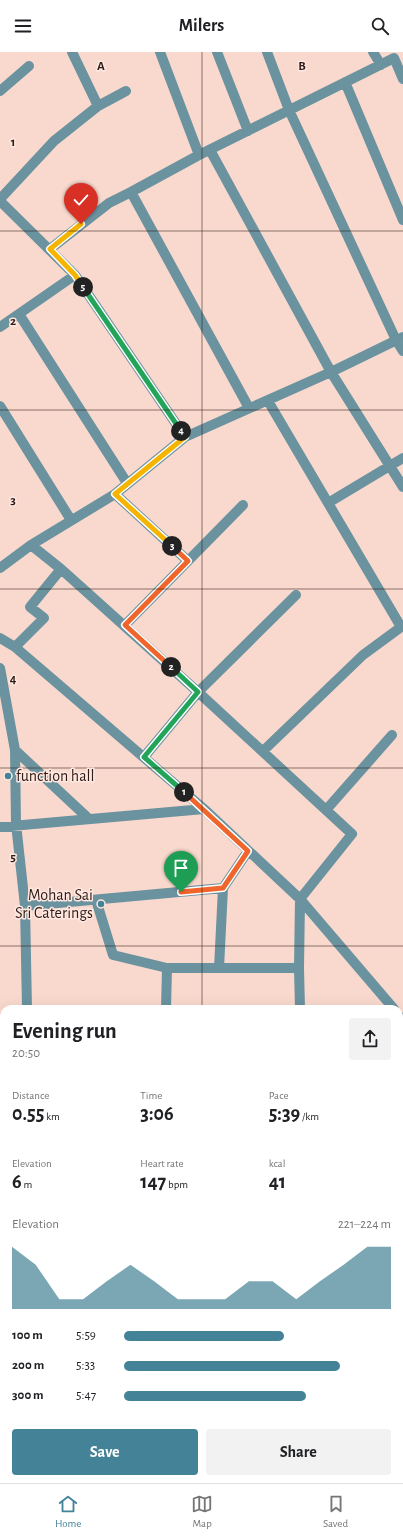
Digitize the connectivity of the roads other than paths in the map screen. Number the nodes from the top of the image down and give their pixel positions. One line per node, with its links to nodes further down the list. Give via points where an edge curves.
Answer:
1 (72, 52): 12 (street)
2 (160, 52): 16 (street)
3 (217, 52): 14 (street)
4 (267, 52): 13 (street)
5 (373, 52): 6 (street)
6 (381, 65): 8 (street, via 394,58); 9 (street)
7 (29, 66): 10 (street)
8 (403, 79)
9 (346, 82): 13 (street); 19 (street)
10 (0, 91)
11 (126, 91): 12 (street)
12 (98, 106): 18 (street, via 54,141)
13 (289, 110): 14 (street); 24 (street)
14 (248, 131): 15 (street)
15 (210, 150): 16 (street); 26 (street)
16 (200, 155): 17 (street)
17 (132, 192): 20 (street, via 109,203); 29 (street)
18 (0, 200): 20 (street)
19 (403, 220)
20 (50, 249): 21 (street)
21 (75, 275): 22 (street); 30 (street)
22 (19, 314): 23 (street); 33 (street)
23 (0, 327)
24 (400, 339): 25 (street); 26 (street)
25 (403, 351)
26 (331, 372): 27 (street); 32 (street)
27 (268, 401): 29 (street); 36 (street)
28 (0, 406): 38 (street)
29 (249, 408): 30 (street)
30 (185, 437): 33 (street)
31 (403, 458): 32 (street)
32 (391, 465): 34 (street); 36 (street)
33 (127, 483): 35 (street)
34 (403, 486)
35 (115, 494): 38 (street); 40 (street)
36 (328, 503): 45 (street)
37 (243, 505): 40 (street)
38 (71, 520): 39 (street)
39 (31, 545): 41 (street); 42 (street)
40 (188, 561): 44 (street)
41 (0, 568)
42 (61, 569): 44 (street); 47 (street, via 30,607 44,618)
43 (296, 595): 49 (street)
44 (125, 625): 49 (street)
45 (402, 628): 52 (street, via 363,655)
46 (0, 638): 47 (street)
47 (16, 647): 53 (street)
48 (0, 668): 51 (street)
49 (198, 692): 52 (street); 53 (street)
50 (392, 735): 55 (street)
51 (15, 750): 56 (street); 57 (street)
52 (263, 751): 55 (street)
53 (144, 757): 54 (street)
54 (204, 809): 56 (street); 59 (street)
55 (326, 810): 61 (street, via 352,834)
56 (89, 819): 57 (street)
57 (16, 824): 58 (street); 63 (street)
58 (0, 827)
59 (248, 851): 60 (street); 61 (street)
60 (223, 888): 62 (street); 65 (street)
61 (300, 899): 66 (street); 70 (street)
62 (96, 900): 63 (street); 64 (street, via 113,955)
63 (25, 906): 67 (street)
64 (167, 968): 65 (street); 68 (street)
65 (219, 968): 66 (street)
66 (298, 968): 69 (street)
67 (27, 1005)
68 (166, 1005)
69 (300, 1005)
70 (391, 1005)

